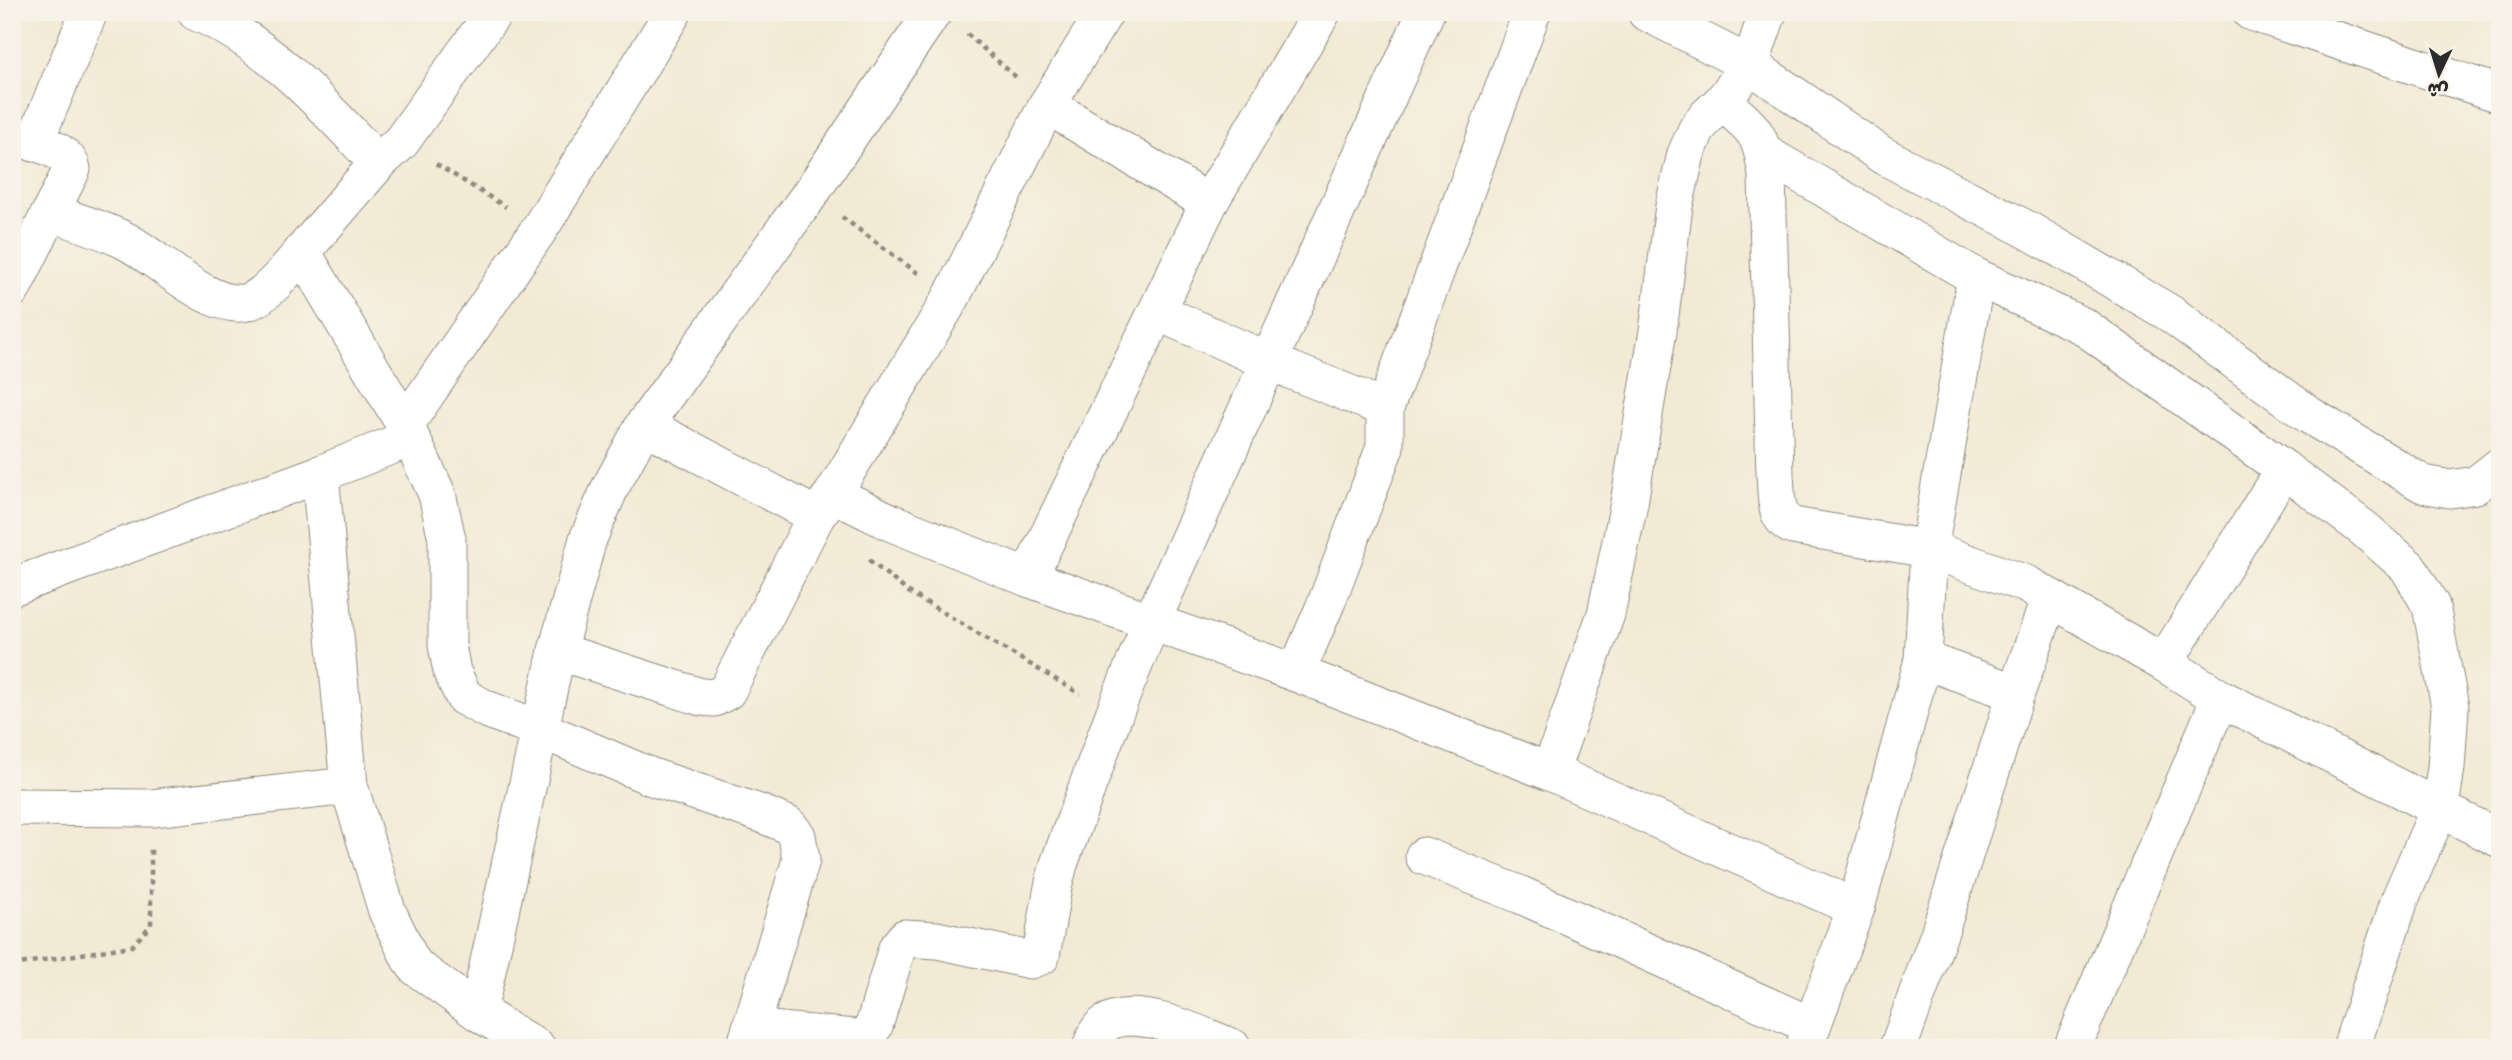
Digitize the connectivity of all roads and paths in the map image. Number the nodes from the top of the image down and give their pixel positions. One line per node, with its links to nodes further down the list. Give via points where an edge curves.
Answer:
1 (89, 12): 18 (street)
2 (494, 12): 19 (street)
3 (673, 12): 24 (street)
4 (933, 12): 21 (street)
5 (1105, 12): 17 (street)
6 (1322, 12): 22 (street)
7 (1426, 12): 30 (street)
8 (1532, 12): 31 (street)
9 (1646, 12): 14 (street)
10 (1768, 12): 14 (street)
11 (2251, 12): 15 (street)
12 (206, 14): 19 (street)
13 (964, 31): 17 (path)
14 (1750, 65): 16 (street); 34 (street, via 1882,155 2028,230 2171,314 2309,415 2423,484 2450,489 2476,485)
15 (2500, 94)
16 (1722, 102): 20 (street, via 1749,124); 52 (street, via 1698,129 1686,155 1674,205 1629,503 1606,614)
17 (1047, 105): 22 (street); 28 (street)
18 (23, 139): 23 (street, via 61,153 71,163)
19 (389, 153): 24 (path); 25 (street)
20 (1763, 153): 26 (street); 38 (street, via 1780,517 1793,526)
21 (810, 194): 28 (path); 32 (street)
22 (1209, 203): 29 (street)
23 (51, 212): 25 (street, via 126,241 198,289 228,303 259,297); 27 (street)
24 (540, 228): 33 (street)
25 (302, 252): 33 (street)
26 (1976, 277): 35 (street, via 2082,326); 38 (street)
27 (12, 289)
28 (951, 298): 37 (street)
29 (1157, 312): 30 (street); 40 (street)
30 (1270, 362): 31 (street); 43 (street)
31 (1385, 408): 47 (street, via 1385,447)
32 (644, 425): 37 (street); 44 (street, via 588,540)
33 (408, 431): 36 (street); 51 (street, via 437,494 447,539 447,645 457,686 469,701)
34 (2500, 466)
35 (2284, 469): 46 (street); 55 (street, via 2408,567 2431,606 2451,706)
36 (320, 474): 41 (street); 53 (street)
37 (825, 505): 40 (street, via 890,522); 44 (street, via 721,696 687,693)
38 (1929, 549): 42 (street, via 2026,584); 45 (street)
39 (866, 558): 50 (path, via 906,591)
40 (1028, 578): 43 (street)
41 (12, 587)
42 (2050, 598): 46 (street); 48 (street)
43 (1151, 623): 47 (street); 50 (street)
44 (557, 651): 51 (street)
45 (1923, 660): 48 (street); 59 (street)
46 (2164, 663): 49 (street)
47 (1296, 673): 52 (street)
48 (2017, 693): 68 (street)
49 (2220, 698): 55 (street); 69 (street)
50 (1114, 714): 64 (street, via 1065,845 1041,957 1030,960 937,940 905,938 897,948 874,1026)
51 (539, 729): 61 (street); 63 (street, via 652,777 762,814 788,825 797,836 801,860)
52 (1550, 772): 59 (street)
53 (349, 786): 56 (street); 61 (street, via 387,911 410,959)
54 (12, 807): 56 (street)
55 (2440, 807): 57 (street); 70 (street, via 2400,899)
56 (152, 808): 60 (path, via 151,925 132,946)
57 (2500, 839)
58 (1424, 856): 62 (street, via 1521,895)
59 (1856, 908): 62 (street)
60 (12, 965)
61 (478, 1012): 65 (street)
62 (1808, 1037)
63 (748, 1038): 64 (street)
64 (863, 1044)
65 (537, 1048)
66 (1091, 1048): 67 (street, via 1105,1023 1141,1018 1170,1023)
67 (1233, 1048)
68 (1898, 1048)
69 (2072, 1048)
70 (2351, 1048)

